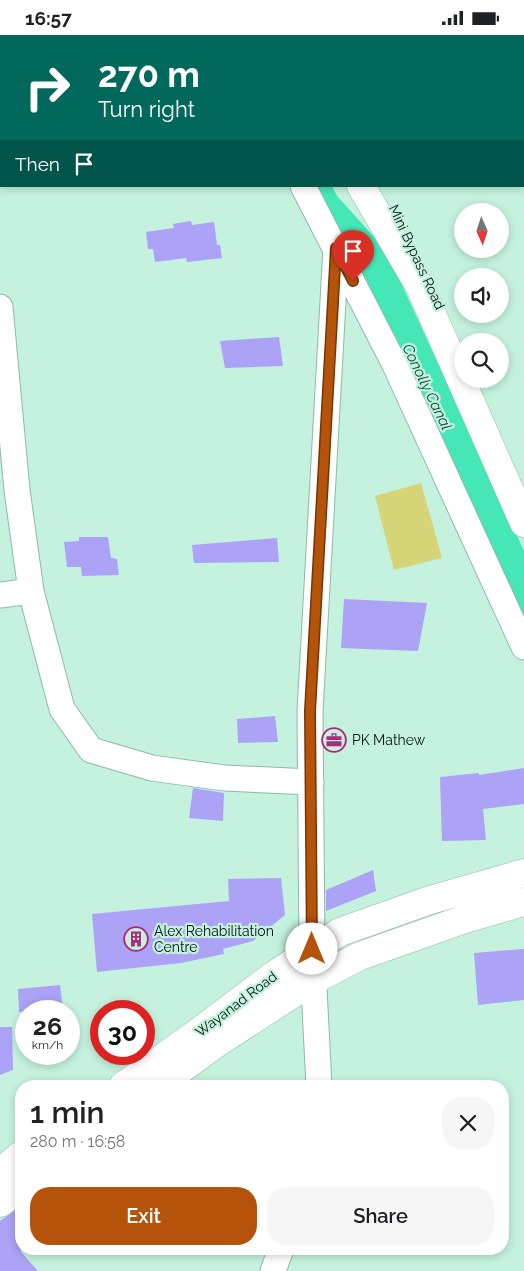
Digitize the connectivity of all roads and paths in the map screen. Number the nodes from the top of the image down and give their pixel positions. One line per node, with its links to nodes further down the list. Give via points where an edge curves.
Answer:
1 (304, 187): 4 (street)
2 (362, 187): 10 (main road, Mini Bypass Road, via 420,287)
3 (384, 187): 6 (main road, Mini Bypass Road, via 396,207)
4 (336, 248): 13 (street, via 394,363); 14 (street, via 310,711)
5 (0, 307): 7 (street)
6 (454, 339)
7 (2, 346): 11 (street)
8 (476, 388): 9 (main road)
9 (524, 494)
10 (524, 523)
11 (31, 591): 12 (street); 14 (street, via 62,709 90,750 152,768 224,778)
12 (0, 595)
13 (524, 647)
14 (311, 782): 17 (street)
15 (524, 873): 17 (main road, Wayanad Road, via 427,901 340,932)
16 (524, 902): 18 (main road, via 360,956)
17 (312, 949): 18 (street); 19 (main road, Wayanad Road)
18 (314, 980): 20 (main road); 21 (street)
19 (131, 1080)
20 (166, 1080)
21 (319, 1080)
22 (15, 1160): 23 (main road)
23 (0, 1172)
24 (15, 1192): 25 (main road)
25 (0, 1203)
26 (279, 1255): 27 (street)
27 (273, 1271)

